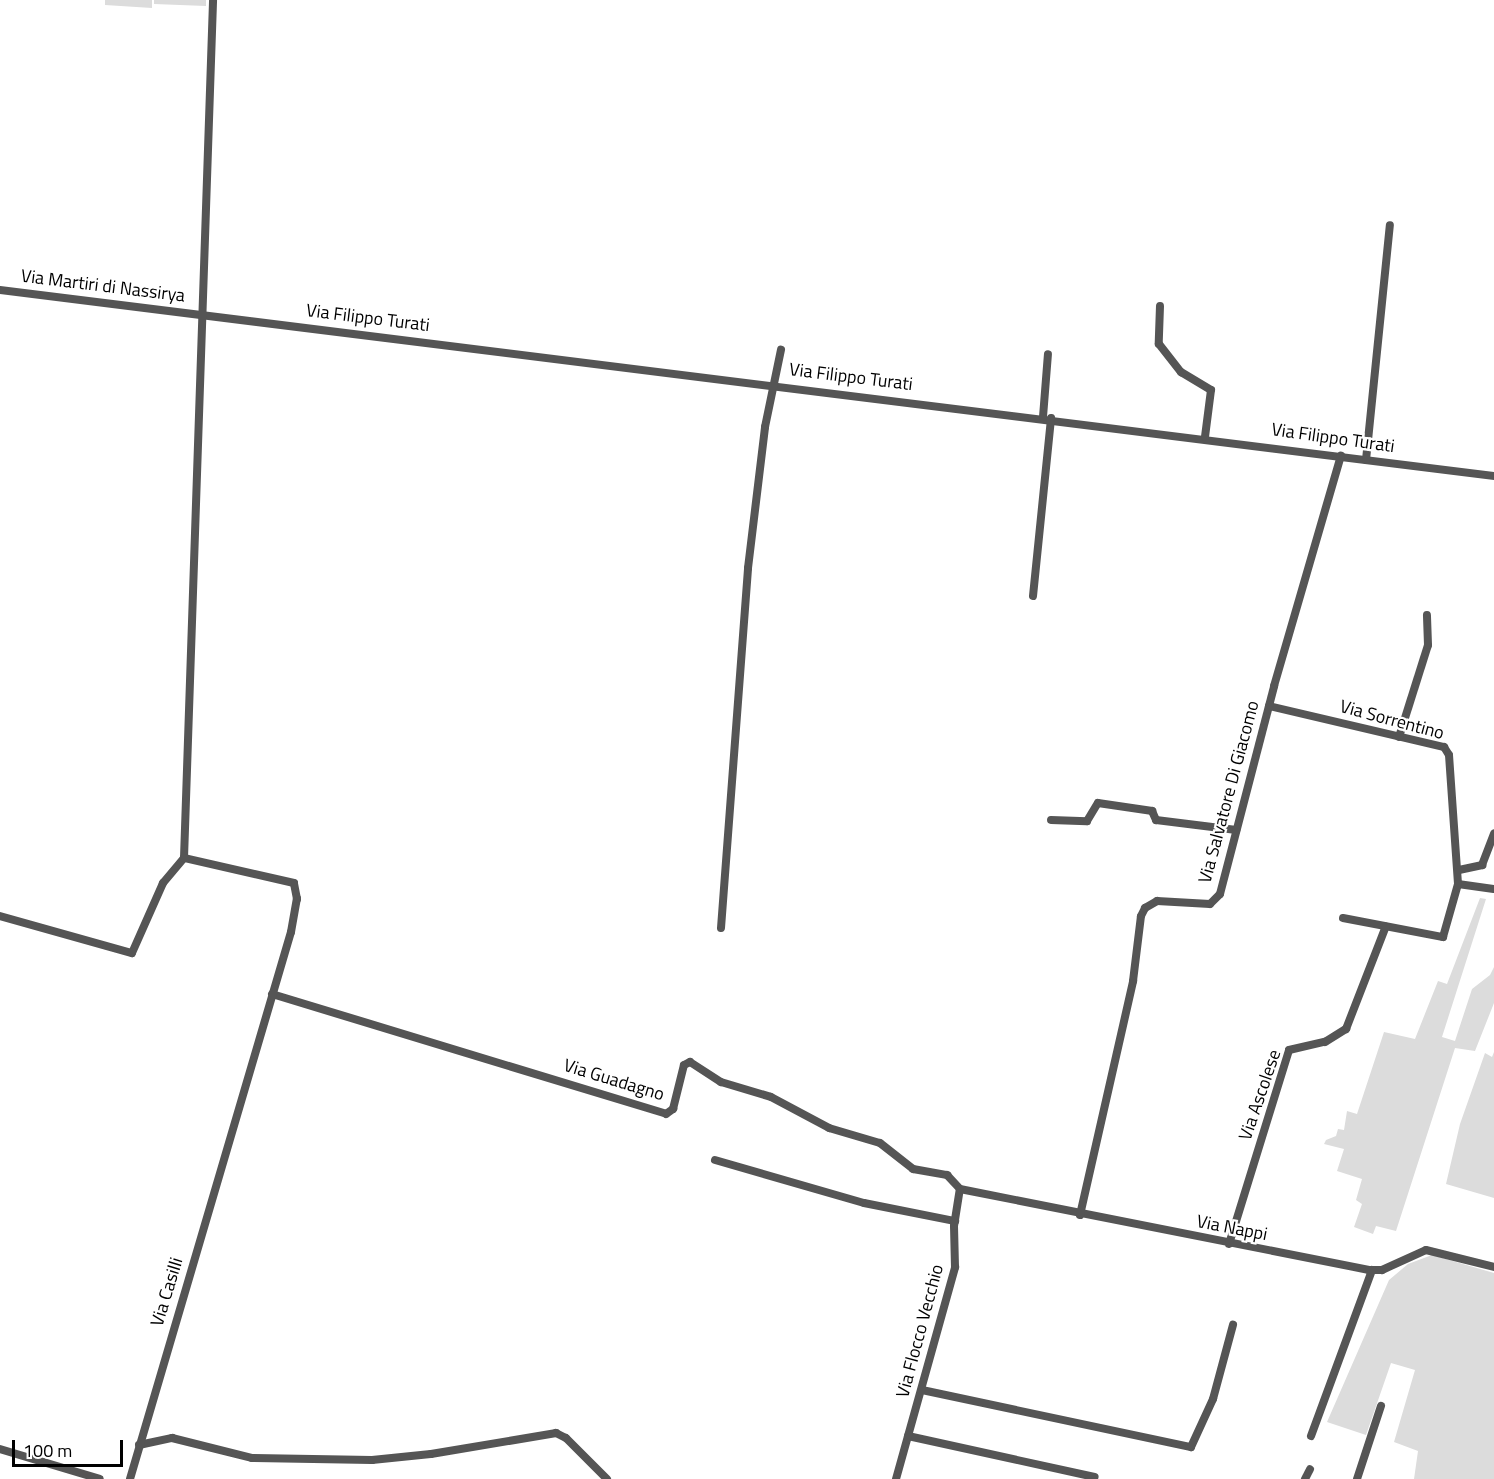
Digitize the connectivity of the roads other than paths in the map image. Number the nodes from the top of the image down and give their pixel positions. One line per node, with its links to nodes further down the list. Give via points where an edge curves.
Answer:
1 (213, 0): 5 (street)
2 (1390, 225): 12 (street)
3 (0, 290): 5 (street, Via Martiri di Nassirya)
4 (1160, 306): 10 (street, via 1159,344 1181,372 1211,390)
5 (203, 315): 8 (street, Via Filippo Turati); 21 (street)
6 (781, 350): 8 (street)
7 (1048, 354): 9 (street)
8 (777, 384): 9 (street, Via Filippo Turati); 28 (street, via 765,427 748,568)
9 (1047, 418): 10 (street, Via Filippo Turati); 14 (street)
10 (1205, 437): 11 (street, Via Filippo Turati)
11 (1341, 456): 12 (street, Via Filippo Turati); 16 (street, Via Salvatore Di Giacomo)
12 (1366, 460): 13 (street, Via Filippo Turati)
13 (1494, 476)
14 (1033, 596)
15 (1427, 615): 17 (street, via 1428,645)
16 (1269, 706): 17 (street, Via Sorrentino); 19 (street, Via Salvatore Di Giacomo)
17 (1399, 737): 22 (street, Via Sorrentino, via 1447,750)
18 (1050, 820): 19 (street, via 1087,821 1098,803 1152,811 1156,820)
19 (1236, 830): 32 (street, Via Salvatore Di Giacomo, via 1214,903 1157,901 1141,916 1133,981)
20 (1494, 833): 22 (street, via 1482,865)
21 (184, 858): 25 (street, via 163,883 132,953); 29 (street, Via Casilli, via 294,883 297,899 291,932)
22 (1460, 870): 23 (street, Via Sorrentino)
23 (1458, 884): 24 (street); 27 (street, Via Sorrentino, via 1443,937)
24 (1494, 889)
25 (0, 916)
26 (1343, 918): 27 (street, Via Sorrentino)
27 (1386, 926): 34 (street, Via Ascolese, via 1346,1029 1325,1042 1289,1050)
28 (722, 928)
29 (272, 994): 31 (street, Via Guadagno, via 666,1114 673,1109 684,1065 690,1062 721,1082 771,1097 829,1128 880,1143 913,1169 947,1175); 42 (street, Via Casilli)
30 (715, 1160): 33 (street, via 864,1203)
31 (960, 1189): 32 (street, Via Nappi); 33 (street, Via Flocco Vecchio)
32 (1080, 1215): 34 (street, Via Nappi)
33 (954, 1221): 38 (street, Via Flocco Vecchio, via 955,1267)
34 (1229, 1244): 36 (street, Via Nappi)
35 (1494, 1267): 36 (street, Via Nappi, via 1426,1250 1382,1270)
36 (1372, 1270): 41 (street)
37 (1233, 1325): 38 (street, via 1213,1399 1193,1447)
38 (922, 1390): 40 (street, Via Flocco Vecchio)
39 (1381, 1406): 51 (street)
40 (908, 1436): 45 (street); 49 (street, Via Flocco Vecchio)
41 (1311, 1436)
42 (139, 1445): 47 (street, Via Casilli); 48 (street, via 172,1438 252,1458 372,1460 556,1433 567,1438)
43 (0, 1449): 46 (street)
44 (1310, 1469): 50 (street)
45 (1095, 1477)
46 (100, 1479)
47 (130, 1479)
48 (607, 1479)
49 (896, 1479)
50 (1305, 1479)
51 (1357, 1479)

